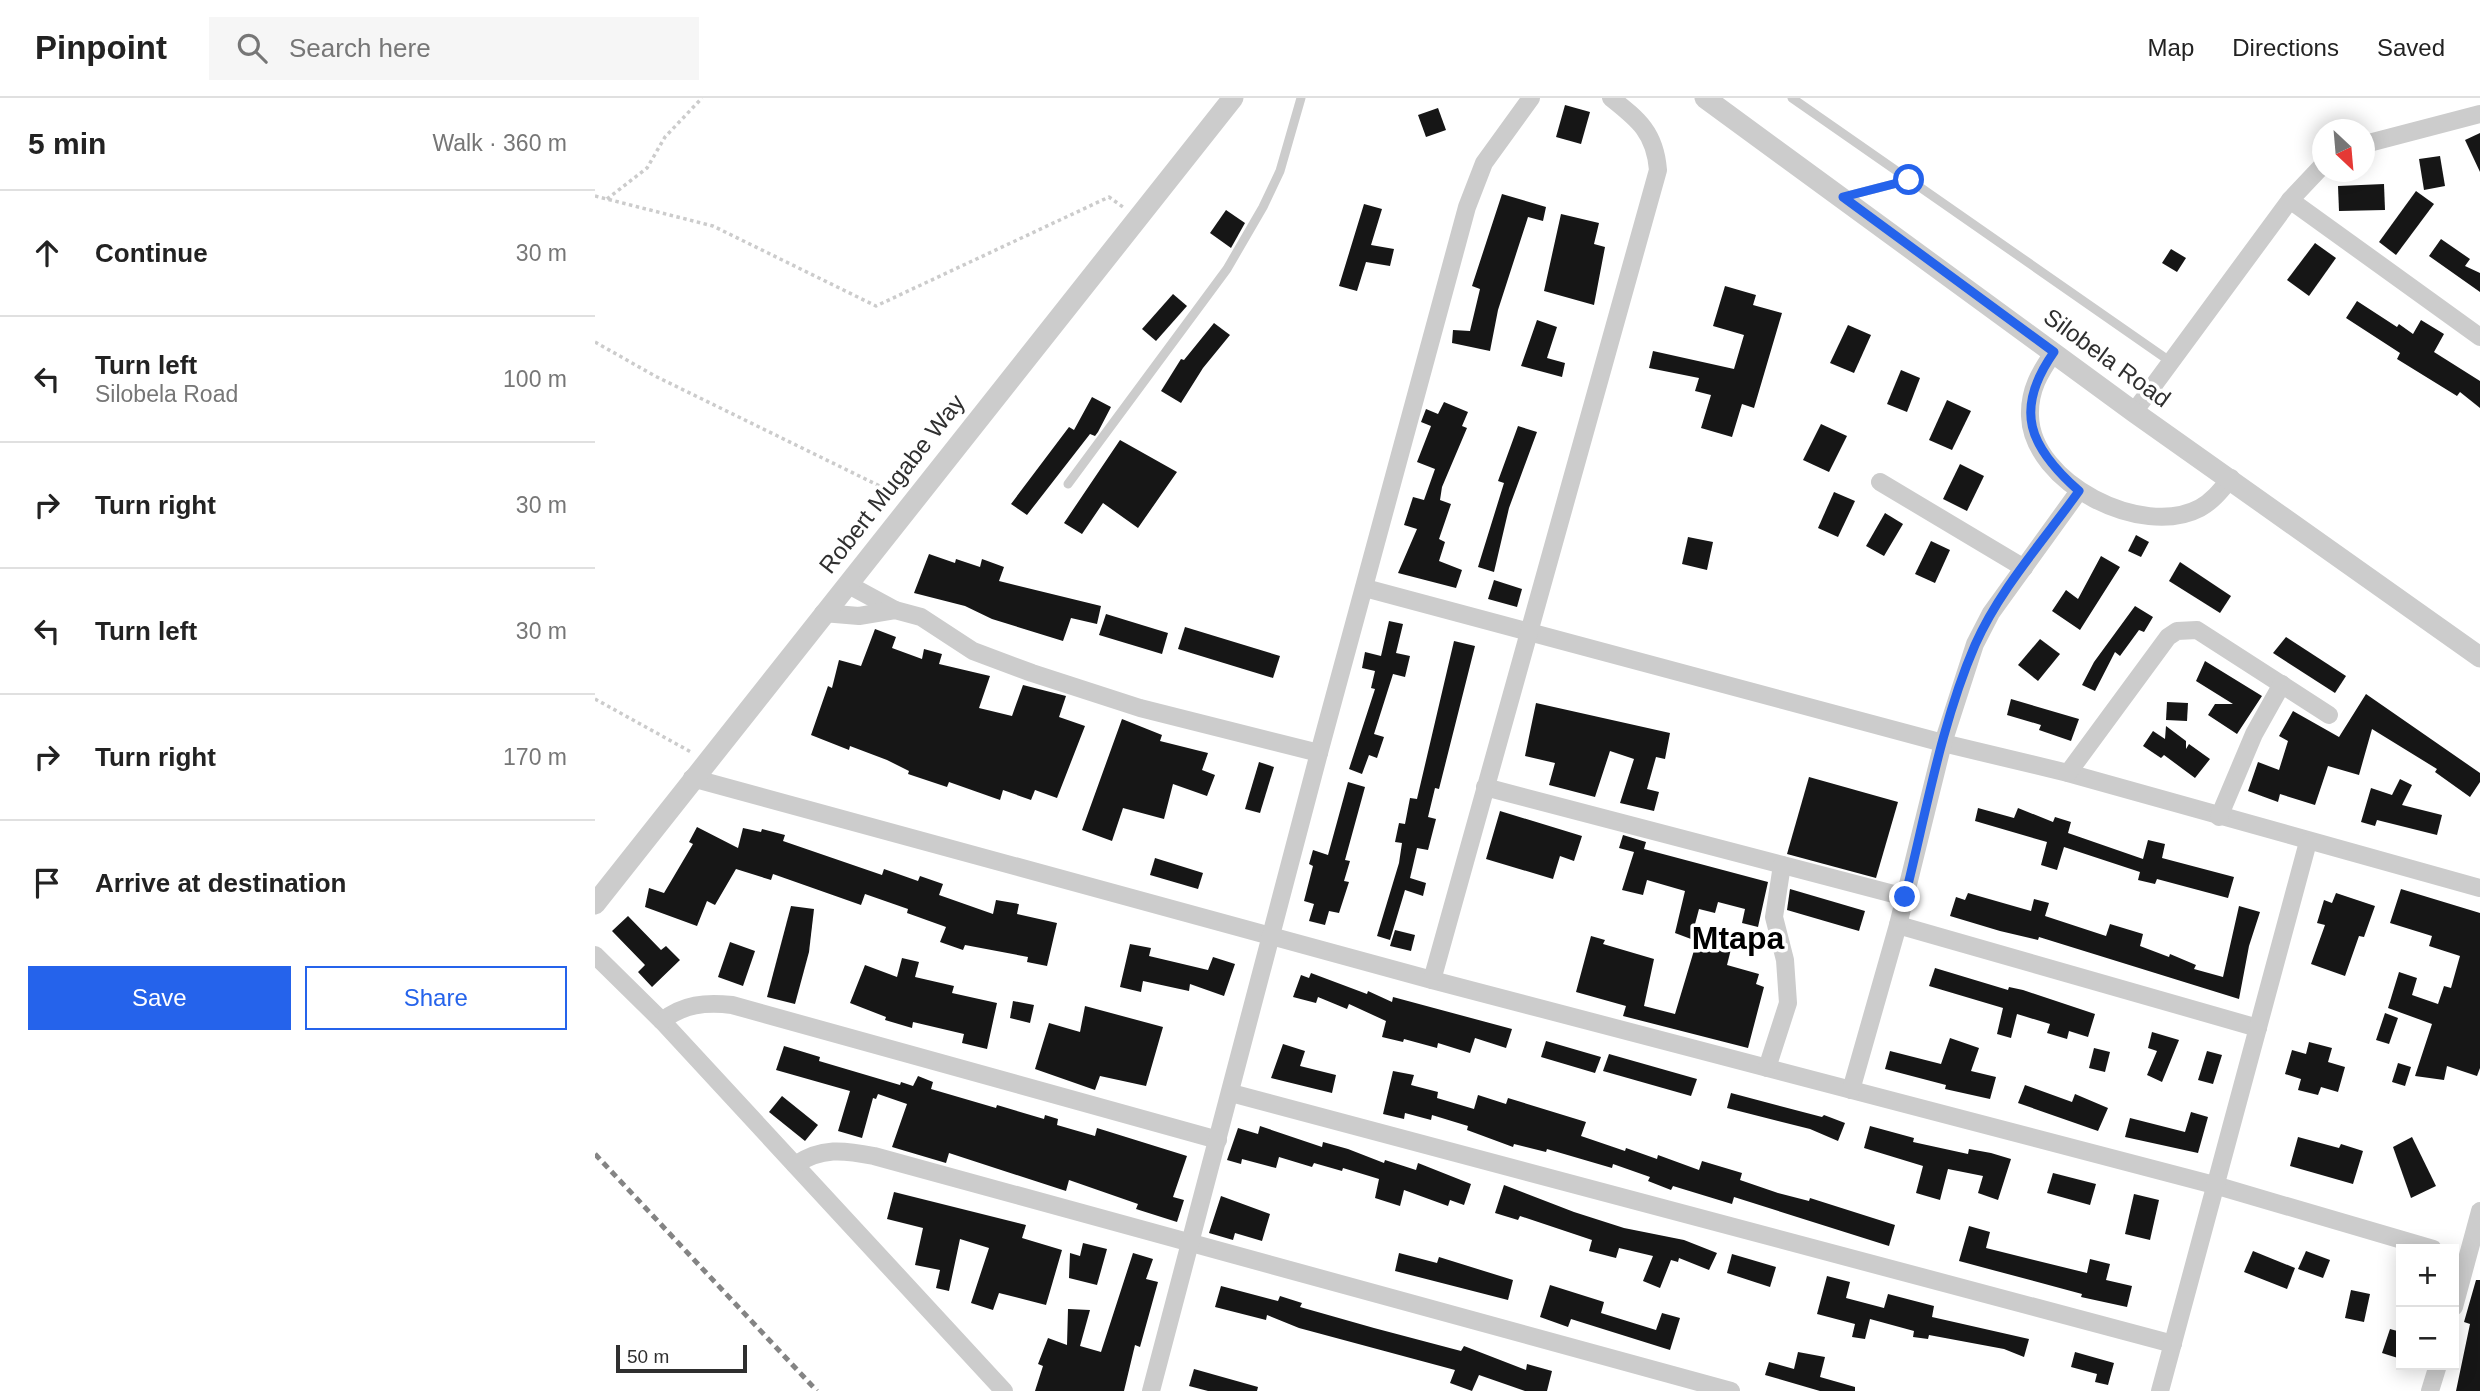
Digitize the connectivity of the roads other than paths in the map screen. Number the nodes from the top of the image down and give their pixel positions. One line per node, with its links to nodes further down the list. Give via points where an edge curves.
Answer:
1 (1233, 98): 22 (street, Robert Mugabe Way)
2 (1300, 98): 19 (lane, via 1280,171 1227,268)
3 (1531, 98): 23 (street, via 1473,185)
4 (1611, 98): 26 (street, via 1645,128 1657,148 1658,170)
5 (1705, 98): 11 (street, Silobela Road)
6 (1791, 98): 10 (lane)
7 (2480, 114): 8 (street)
8 (2375, 141)
9 (2312, 176): 12 (street)
10 (1909, 180): 11 (lane); 15 (lane)
11 (1843, 197): 14 (street, Silobela Road)
12 (2290, 201): 13 (street); 15 (street)
13 (2480, 337)
14 (2054, 352): 16 (street, Silobela Road); 20 (street, via 2031,396 2031,426 2042,453)
15 (2171, 362): 16 (street)
16 (2134, 412): 17 (street, Silobela Road)
17 (2231, 478): 20 (street, via 2199,509 2174,515 2121,512); 27 (street, Silobela Road)
18 (1880, 482): 21 (street)
19 (1069, 484)
20 (2079, 491): 21 (street)
21 (2024, 568): 30 (street, via 1991,613 1975,645)
22 (846, 584): 24 (street); 25 (street, Robert Mugabe Way)
23 (1365, 588): 26 (street); 31 (street)
24 (895, 610): 25 (street, via 859,616); 31 (street, via 921,617 973,652 1032,673 1140,708)
25 (823, 613): 33 (street, Robert Mugabe Way)
26 (1529, 634): 30 (street); 34 (street)
27 (2480, 657)
28 (2282, 684): 29 (street); 32 (street, via 2197,630 2177,631 2168,637); 35 (street, via 2254,734)
29 (2329, 715)
30 (1943, 743): 32 (street); 39 (street)
31 (1319, 753): 42 (street)
32 (2069, 773): 35 (street)
33 (692, 778): 40 (street, Robert Mugabe Way); 42 (street)
34 (1485, 787): 37 (street); 44 (street)
35 (2219, 817): 36 (street)
36 (2308, 842): 38 (street); 46 (street)
37 (1782, 864): 39 (street); 47 (street, via 1774,917 1785,960 1788,1003)
38 (2480, 888)
39 (1905, 897): 41 (street)
40 (595, 904)
41 (1898, 925): 46 (street); 48 (street)
42 (1272, 936): 44 (street); 49 (street)
43 (595, 955): 45 (street)
44 (1432, 980): 47 (street)
45 (662, 1021): 50 (street, via 689,1006 732,1005); 51 (street)
46 (2258, 1028): 52 (street)
47 (1767, 1068): 48 (street)
48 (1851, 1090): 52 (street)
49 (1231, 1093): 50 (street); 58 (street)
50 (1217, 1140): 54 (street)
51 (795, 1165): 54 (street, via 817,1153 849,1151); 60 (street)
52 (2218, 1186): 55 (street); 58 (street)
53 (2480, 1211): 56 (street)
54 (1191, 1243): 61 (street); 62 (street)
55 (2416, 1244)
56 (2467, 1259): 57 (street)
57 (2459, 1289)
58 (2173, 1344): 63 (street)
59 (2436, 1370): 64 (street)
60 (1004, 1391)
61 (1151, 1391)
62 (1731, 1391)
63 (2160, 1391)
64 (2430, 1391)

